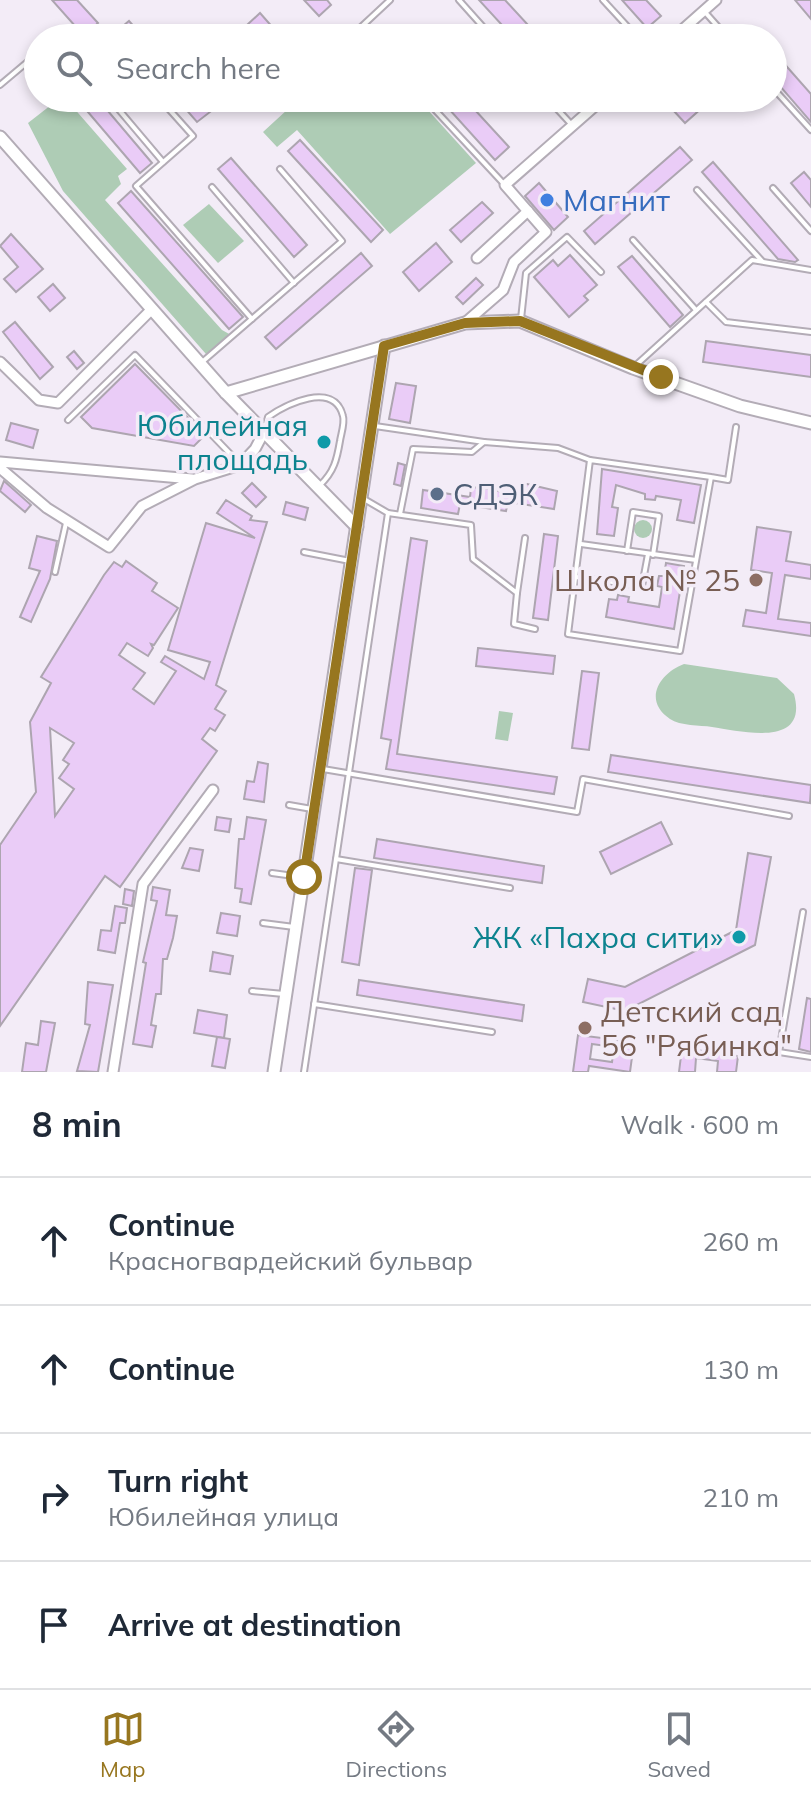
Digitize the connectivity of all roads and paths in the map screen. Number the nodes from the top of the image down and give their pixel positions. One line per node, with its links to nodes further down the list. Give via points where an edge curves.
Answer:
1 (390, 0): 6 (lane)
2 (459, 0): 7 (lane)
3 (603, 0): 8 (lane)
4 (716, 0): 5 (street)
5 (704, 11): 9 (street); 10 (lane)
6 (364, 24)
7 (480, 24)
8 (625, 24)
9 (689, 24)
10 (716, 24)
11 (24, 65): 12 (lane)
12 (0, 85)
13 (787, 103): 20 (lane)
14 (121, 112): 22 (lane)
15 (172, 112): 22 (lane, via 193,136)
16 (437, 112): 24 (lane)
17 (560, 112): 19 (lane)
18 (588, 112): 19 (street)
19 (572, 126): 24 (street)
20 (811, 130)
21 (2, 144): 37 (street)
22 (163, 162): 39 (lane, via 136,186)
23 (280, 169): 35 (lane, via 342,241)
24 (505, 185): 28 (street)
25 (212, 187): 35 (lane)
26 (773, 188): 29 (lane)
27 (697, 190): 32 (lane)
28 (528, 211): 31 (street); 41 (street, via 546,232 514,262 503,290)
29 (811, 231)
30 (633, 240): 38 (lane)
31 (477, 258)
32 (764, 262): 33 (lane); 36 (lane, via 752,260)
33 (811, 270)
34 (601, 272): 40 (lane, via 567,237 526,273)
35 (294, 283): 39 (lane)
36 (706, 302): 38 (lane); 42 (lane, via 726,322)
37 (151, 310): 44 (street, via 58,403 39,400); 45 (street)
38 (696, 310): 46 (lane)
39 (252, 319): 45 (lane)
40 (520, 321): 41 (street); 46 (street)
41 (465, 323): 43 (street)
42 (811, 332)
43 (384, 346): 47 (street); 50 (street)
44 (0, 362)
45 (200, 364): 47 (street)
46 (633, 368): 49 (street, via 740,406)
47 (226, 393): 52 (street)
48 (68, 420): 56 (lane, via 135,355)
49 (811, 423)
50 (372, 426): 53 (lane); 61 (street)
51 (736, 427): 58 (lane, via 728,480)
52 (264, 432): 56 (street); 60 (street); 60 (lane, via 268,417 306,398 321,398 339,408 344,417 336,462)
53 (484, 442): 54 (lane, via 558,448); 63 (lane, via 472,452 413,449)
54 (590, 460): 58 (lane); 67 (lane)
55 (0, 462): 59 (street)
56 (240, 465): 59 (street)
57 (0, 468): 64 (street)
58 (711, 477): 71 (lane)
59 (195, 479): 64 (street, via 142,506 109,547)
60 (319, 487): 65 (street)
61 (362, 498): 62 (lane); 65 (street)
62 (388, 513): 63 (lane); 78 (lane)
63 (400, 514): 75 (lane, via 471,525 473,559)
64 (67, 521): 73 (lane)
65 (357, 527): 72 (street)
66 (525, 538): 75 (lane)
67 (581, 544): 68 (lane); 74 (lane)
68 (627, 551): 70 (lane); 70 (lane, via 633,512 659,516)
69 (304, 552): 72 (lane)
70 (651, 554): 71 (lane); 74 (lane, via 642,586)
71 (696, 560): 74 (lane, via 680,651 568,634)
72 (352, 561): 77 (street)
73 (55, 572)
74 (576, 577)
75 (517, 593): 76 (lane, via 514,624)
76 (535, 629)
77 (320, 768): 78 (lane); 81 (street)
78 (349, 773): 82 (lane, via 577,812 583,779); 83 (lane)
79 (213, 790): 95 (street, via 143,884)
80 (289, 805): 81 (lane)
81 (314, 810): 85 (street)
82 (789, 816)
83 (336, 859): 86 (lane); 92 (lane)
84 (272, 873): 85 (lane)
85 (304, 877): 89 (street)
86 (510, 888)
87 (803, 912): 94 (lane, via 779,1052)
88 (263, 923): 89 (lane)
89 (296, 927): 91 (street)
90 (252, 991): 91 (lane)
91 (286, 994): 96 (street)
92 (314, 1004): 93 (lane); 97 (lane)
93 (492, 1032)
94 (811, 1057)
95 (113, 1072)
96 (274, 1072)
97 (304, 1072)

